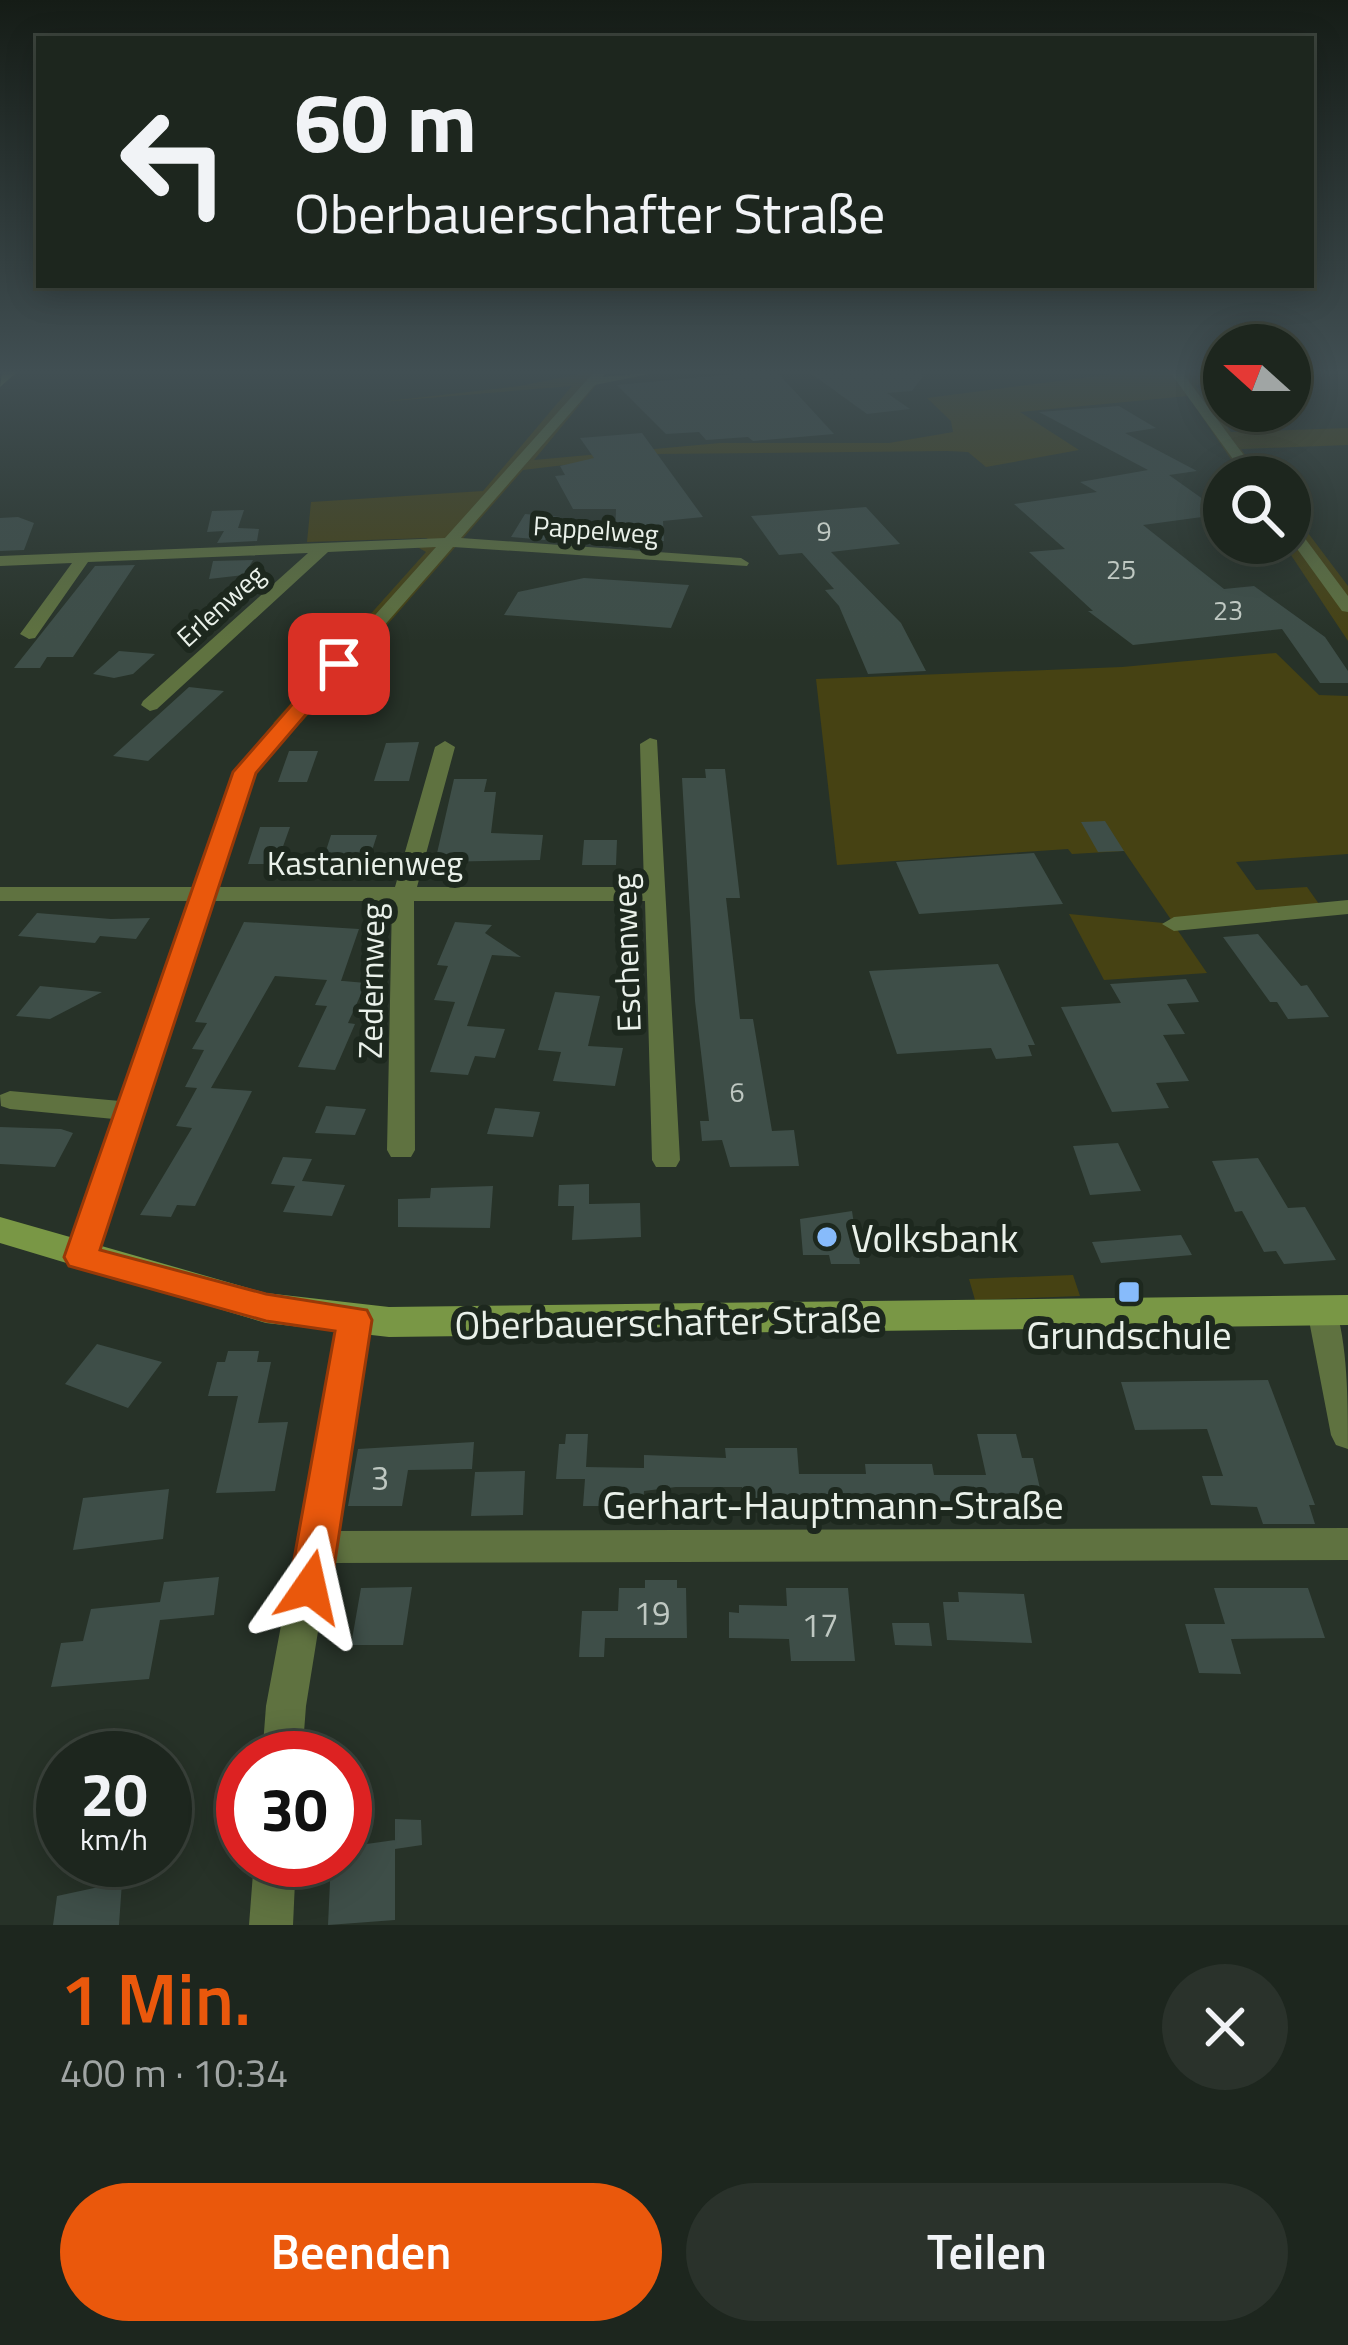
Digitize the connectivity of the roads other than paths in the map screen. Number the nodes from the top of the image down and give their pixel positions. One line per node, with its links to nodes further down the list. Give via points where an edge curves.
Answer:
1 (519, 462): 2 (street)
2 (448, 542): 3 (street, Pappelweg); 7 (street, Pappelweg); 15 (street, via 245,772)
3 (326, 545): 4 (street, Pappelweg); 10 (street, Erlenweg)
4 (84, 557): 6 (street, Pappelweg); 9 (street)
5 (1311, 557): 8 (street)
6 (0, 561)
7 (741, 563)
8 (1348, 607)
9 (29, 634)
10 (150, 705)
11 (650, 744): 14 (street, Eschenweg)
12 (445, 747): 16 (street, Zedernweg)
13 (0, 894): 15 (street, Kastanienweg)
14 (657, 894): 16 (street, Kastanienweg); 22 (street, Eschenweg)
15 (199, 895): 16 (street, Kastanienweg); 20 (street)
16 (403, 898): 21 (street, Zedernweg)
17 (1348, 907): 18 (street)
18 (1174, 924)
19 (10, 1100): 20 (street)
20 (129, 1111): 24 (street)
21 (401, 1150)
22 (666, 1160)
23 (0, 1230): 24 (main road, Oberbauerschafter Straße)
24 (81, 1257): 26 (main road, Oberbauerschafter Straße, via 266,1308)
25 (1335, 1310): 26 (main road, Oberbauerschafter Straße, via 554,1324); 27 (street)
26 (354, 1320): 29 (street)
27 (1348, 1435)
28 (1348, 1544): 29 (street, Gerhart-Hauptmann-Straße)
29 (318, 1547): 30 (street)
30 (285, 1731)
31 (273, 1887): 32 (street)
32 (271, 1925)

